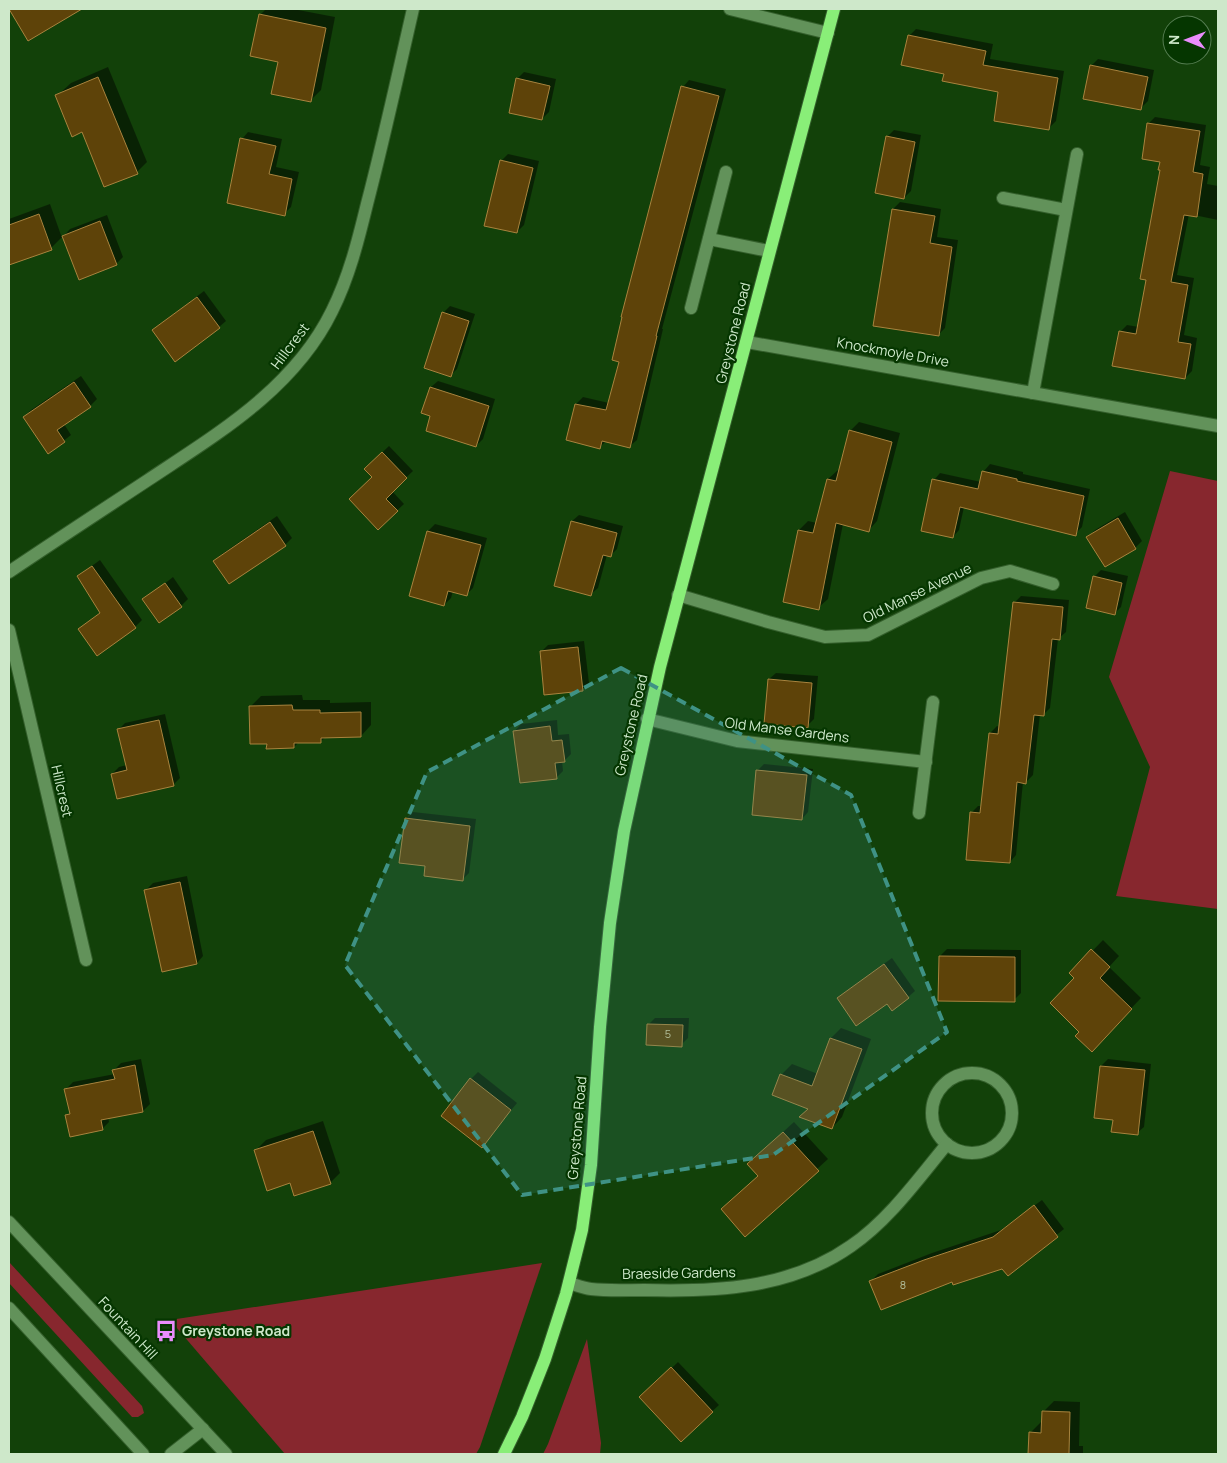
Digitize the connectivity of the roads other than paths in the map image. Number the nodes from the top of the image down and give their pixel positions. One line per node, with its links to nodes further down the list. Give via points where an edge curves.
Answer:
1 (413, 9): 15 (street, Hillcrest, via 350,268 332,312 311,346 263,399 201,445)
2 (730, 9): 4 (street)
3 (834, 9): 4 (main road, Greystone Road)
4 (828, 33): 10 (main road, Greystone Road)
5 (1077, 154): 8 (street)
6 (726, 172): 9 (street)
7 (1003, 198): 8 (street)
8 (1066, 210): 13 (street)
9 (709, 239): 10 (street); 11 (street)
10 (769, 250): 12 (main road, Greystone Road)
11 (691, 308)
12 (747, 342): 13 (street, Knockmoyle Drive); 17 (main road, Greystone Road)
13 (1033, 393): 14 (street, Knockmoyle Drive)
14 (1218, 426)
15 (9, 572)
16 (1053, 584): 17 (street, Old Manse Avenue, via 1010,571 981,578 868,635 826,637)
17 (678, 596): 20 (main road, Greystone Road)
18 (9, 630): 23 (street, Hillcrest)
19 (933, 702): 21 (street)
20 (647, 719): 21 (street, Old Manse Gardens, via 737,741); 26 (main road, Greystone Road, via 624,831 610,923 590,1165 582,1230)
21 (926, 762): 22 (street)
22 (920, 813)
23 (86, 960)
24 (947, 1144): 24 (street, via 933,1121 933,1108 944,1084 969,1073 994,1079 1010,1100 1011,1126 1005,1137 983,1152 958,1151); 26 (street, Braeside Gardens, via 869,1233 851,1247 805,1271 747,1287 676,1291 591,1289)
25 (9, 1222): 28 (street, Fountain Hill)
26 (569, 1283): 32 (main road, Greystone Road, via 545,1359)
27 (9, 1308): 29 (street)
28 (203, 1429): 30 (street); 31 (street, Fountain Hill)
29 (143, 1454)
30 (172, 1454)
31 (226, 1454)
32 (504, 1454)

